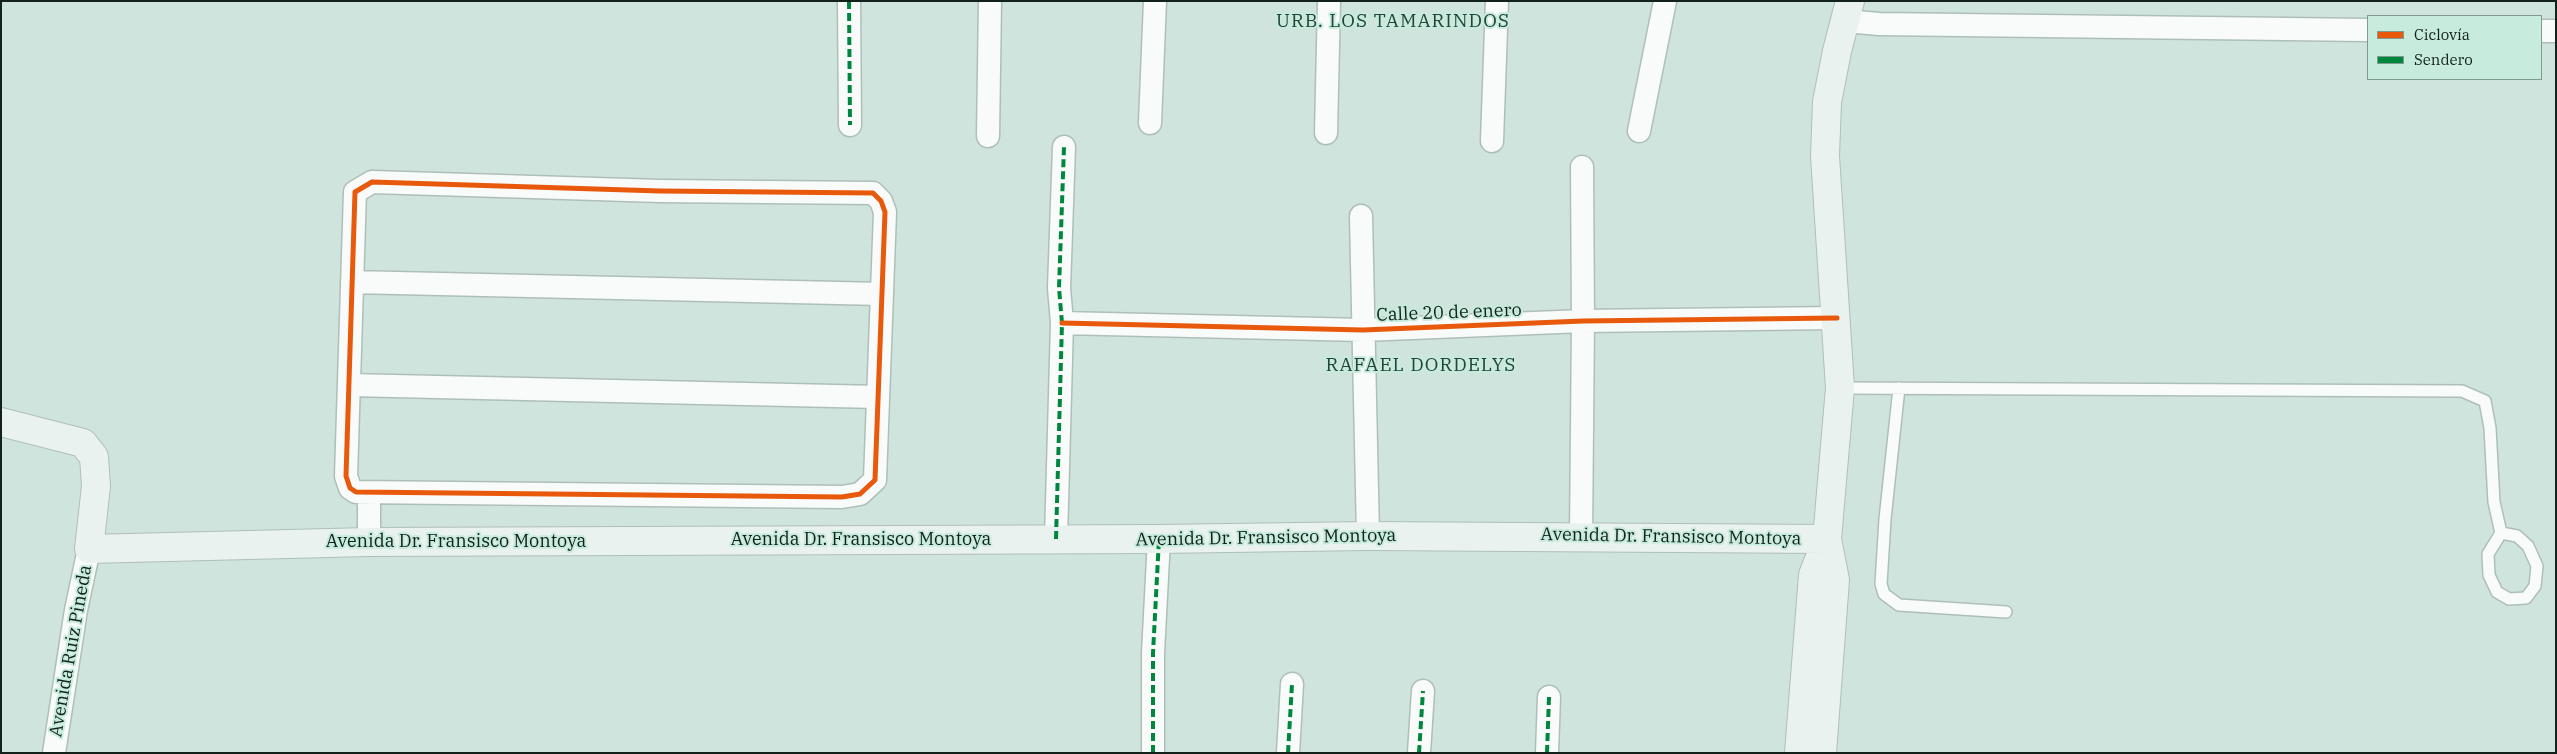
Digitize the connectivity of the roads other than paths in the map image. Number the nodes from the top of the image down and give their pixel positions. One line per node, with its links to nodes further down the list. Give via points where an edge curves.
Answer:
1 (849, 1): 12 (street)
2 (990, 1): 15 (street)
3 (1155, 1): 11 (street)
4 (1329, 1): 14 (street)
5 (1497, 1): 16 (street)
6 (1664, 1): 13 (street)
7 (1848, 11): 8 (street, via 1889,25); 22 (main road, via 1827,102 1825,156)
8 (2367, 30)
9 (2542, 31): 10 (street)
10 (2556, 31)
11 (1150, 123)
12 (850, 125)
13 (1638, 131)
14 (1326, 133)
15 (988, 136)
16 (1492, 141)
17 (1064, 147): 24 (street, via 1059,288)
18 (1582, 166): 23 (street)
19 (1361, 216): 25 (street)
20 (352, 282): 21 (street); 21 (street, via 355,192 372,182 660,191 873,193 885,212); 26 (street)
21 (882, 294): 29 (street)
22 (1837, 318): 23 (street, Calle 20 de enero); 27 (main road)
23 (1583, 321): 25 (street, Calle 20 de enero); 34 (street)
24 (1062, 323): 25 (street, Calle 20 de enero); 35 (street)
25 (1363, 330): 33 (street)
26 (349, 384): 29 (street); 31 (street, via 346,482 356,492)
27 (1840, 388): 28 (lane); 37 (main road)
28 (1898, 388): 32 (lane, via 2462,391 2485,401 2490,428 2494,502); 40 (lane, via 1880,584 1884,594 1899,605)
29 (878, 397): 31 (street, via 874,480 866,491 853,497)
30 (1, 422): 39 (main road, via 83,443 94,457 96,486)
31 (369, 493): 38 (street)
32 (2501, 533): 32 (lane, via 2488,554 2489,575 2497,592 2509,599 2526,598 2536,586 2537,566 2528,546 2517,536)
33 (1368, 536): 34 (main road, Avenida Dr. Fransisco Montoya); 36 (main road, Avenida Dr. Fransisco Montoya)
34 (1581, 536): 37 (main road, Avenida Dr. Fransisco Montoya)
35 (1056, 539): 36 (main road, Avenida Dr. Fransisco Montoya); 38 (main road, Avenida Dr. Fransisco Montoya)
36 (1159, 539): 45 (street, via 1153,653)
37 (1827, 539): 49 (main road, via 1813,575); 50 (main road, via 1836,580)
38 (369, 542): 39 (main road, Avenida Dr. Fransisco Montoya)
39 (89, 549): 44 (street, Avenida Ruiz Pineda)
40 (2006, 612)
41 (1292, 684): 46 (street)
42 (1423, 691): 47 (street)
43 (1550, 697): 48 (street)
44 (54, 753)
45 (1153, 753)
46 (1288, 753)
47 (1419, 753)
48 (1547, 753)
49 (1799, 753)
50 (1822, 753)

